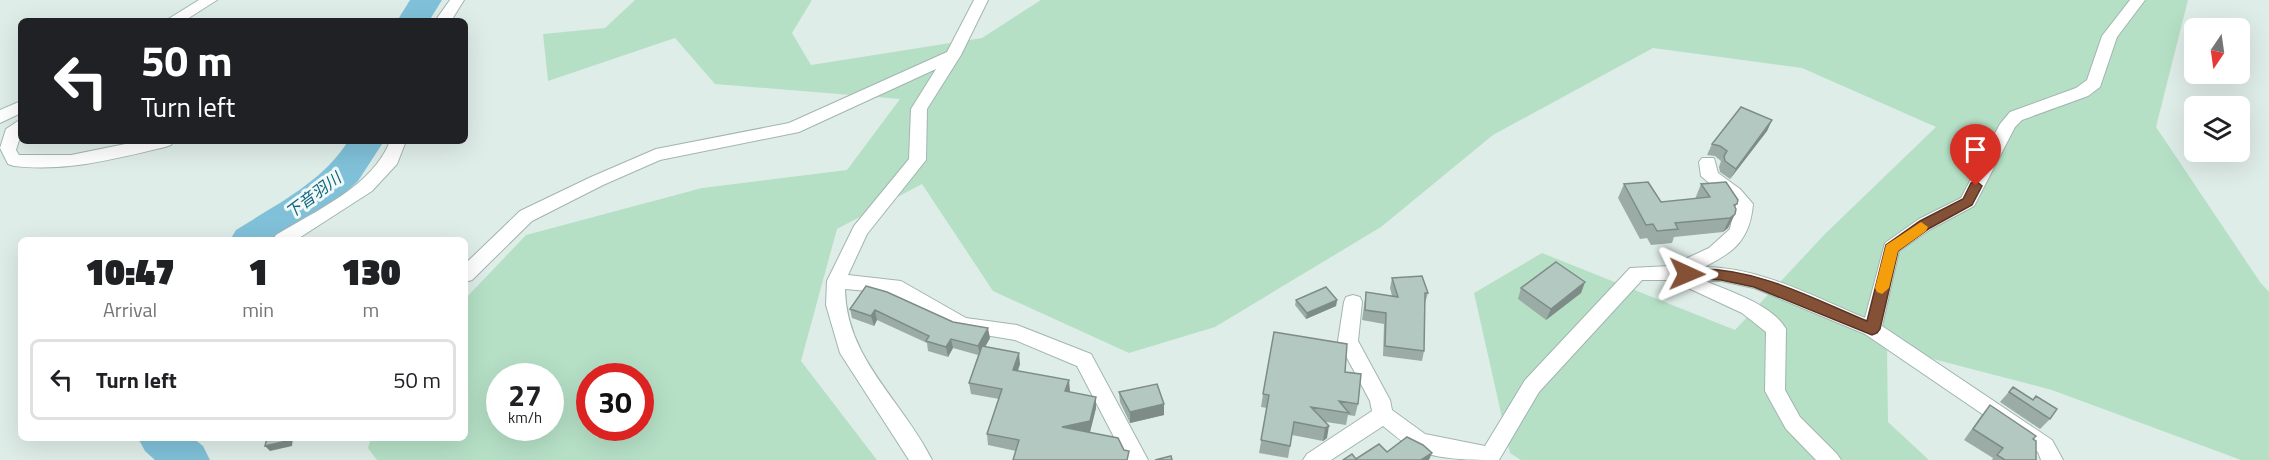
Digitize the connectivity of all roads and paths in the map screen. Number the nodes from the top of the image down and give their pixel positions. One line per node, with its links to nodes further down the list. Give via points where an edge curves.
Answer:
1 (210, 0): 5 (street)
2 (457, 0): 6 (street)
3 (981, 0): 7 (street)
4 (2138, 0): 17 (street, via 2110,36 2094,83 2082,92 2016,116 2008,124 1968,202 1925,224 1891,249)
5 (178, 18)
6 (444, 18)
7 (953, 55): 13 (street, via 792,128 656,154 526,216); 15 (street, via 919,109 917,160 860,231)
8 (11, 114): 9 (street, via 8,150 14,160 66,163)
9 (152, 144)
10 (397, 144): 12 (street, via 391,160 366,188)
11 (1708, 162): 14 (street, via 1710,176 1744,204 1742,224 1731,242 1707,258)
12 (287, 237)
13 (468, 272)
14 (1670, 274): 17 (street, via 1721,274 1756,282); 18 (street, via 1637,273 1532,386 1490,456 1420,442); 22 (street, via 1749,308 1776,329 1775,392 1793,423)
15 (836, 281): 19 (street, via 836,305 850,353); 20 (street, via 894,286 962,325 1017,333 1084,360)
16 (1353, 302): 18 (street, via 1348,341 1380,400)
17 (1872, 329): 23 (street, via 2045,446)
18 (1383, 415): 21 (street)
19 (921, 460)
20 (1137, 460)
21 (1314, 460)
22 (1830, 460)
23 (2052, 460)

